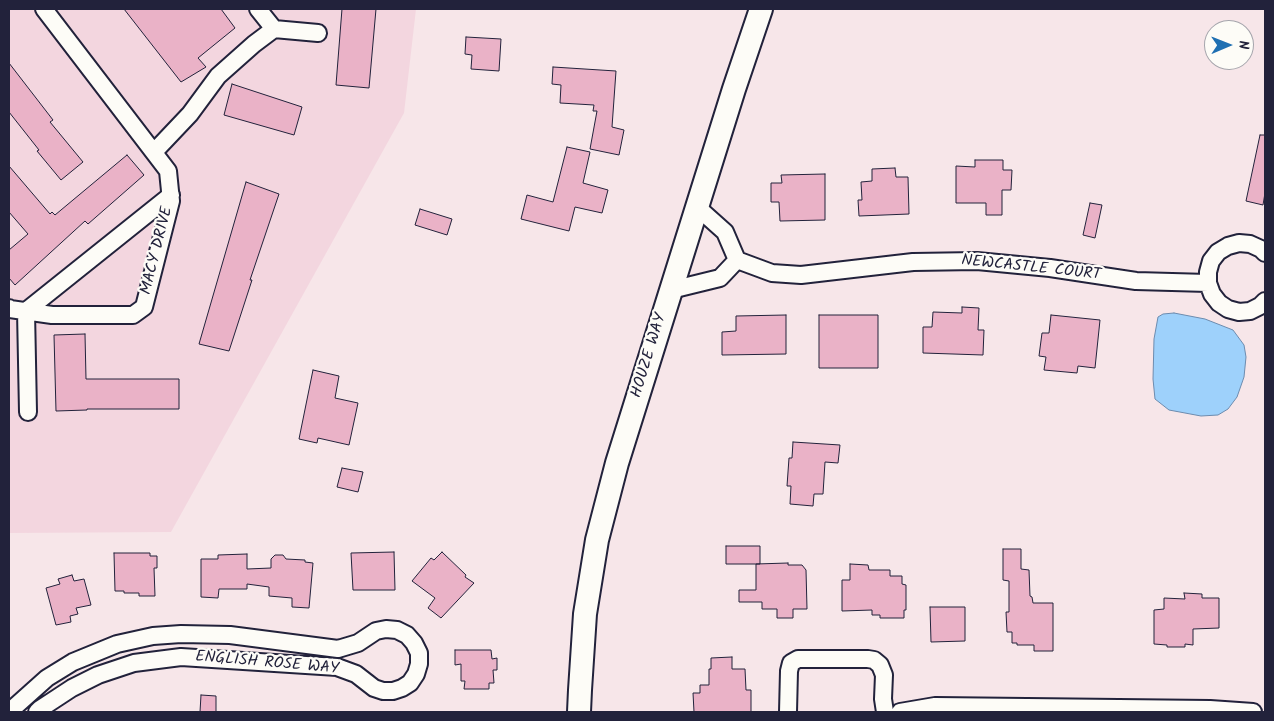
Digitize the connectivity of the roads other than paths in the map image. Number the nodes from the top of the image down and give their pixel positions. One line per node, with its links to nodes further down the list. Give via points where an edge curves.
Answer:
1 (44, 9): 6 (street, MACY DRIVE)
2 (258, 9): 4 (street)
3 (760, 9): 8 (street, HOUZE WAY)
4 (274, 29): 5 (street); 6 (street, via 218,76 190,114)
5 (318, 34)
6 (154, 152): 7 (street, MACY DRIVE, via 168,171)
7 (171, 195): 15 (street); 15 (street, MACY DRIVE, via 172,202 144,306 133,315 52,315)
8 (697, 207): 10 (street, via 725,232); 12 (street, HOUZE WAY)
9 (1265, 253): 11 (street, via 1250,244 1228,246 1211,261)
10 (737, 260): 11 (street, NEWCASTLE COURT, via 772,273 801,275 913,262 977,261 1136,281); 12 (street, via 720,278)
11 (1208, 284): 13 (street, via 1219,303 1228,309 1250,311)
12 (671, 290): 23 (street, HOUZE WAY, via 617,463 597,540 585,614)
13 (1265, 302)
14 (9, 308): 15 (street, MACY DRIVE)
15 (26, 311): 16 (street)
16 (28, 412)
17 (181, 634): 18 (street, ENGLISH ROSE WAY, via 230,635); 19 (street); 21 (street, ENGLISH ROSE WAY, via 117,644 74,662 47,678)
18 (338, 649): 20 (street); 20 (street, ENGLISH ROSE WAY, via 358,643 376,631 397,630 414,643 419,664 410,683 393,691 374,688 356,674)
19 (181, 657): 20 (street, ENGLISH ROSE WAY); 22 (street, ENGLISH ROSE WAY, via 134,663 98,675)
20 (337, 667)
21 (10, 712)
22 (37, 712)
23 (579, 712)
24 (788, 712): 25 (street, via 791,663 798,660 868,659 880,665 884,675)
25 (885, 712)
26 (900, 712): 27 (street, via 935,706)
27 (1253, 712)

